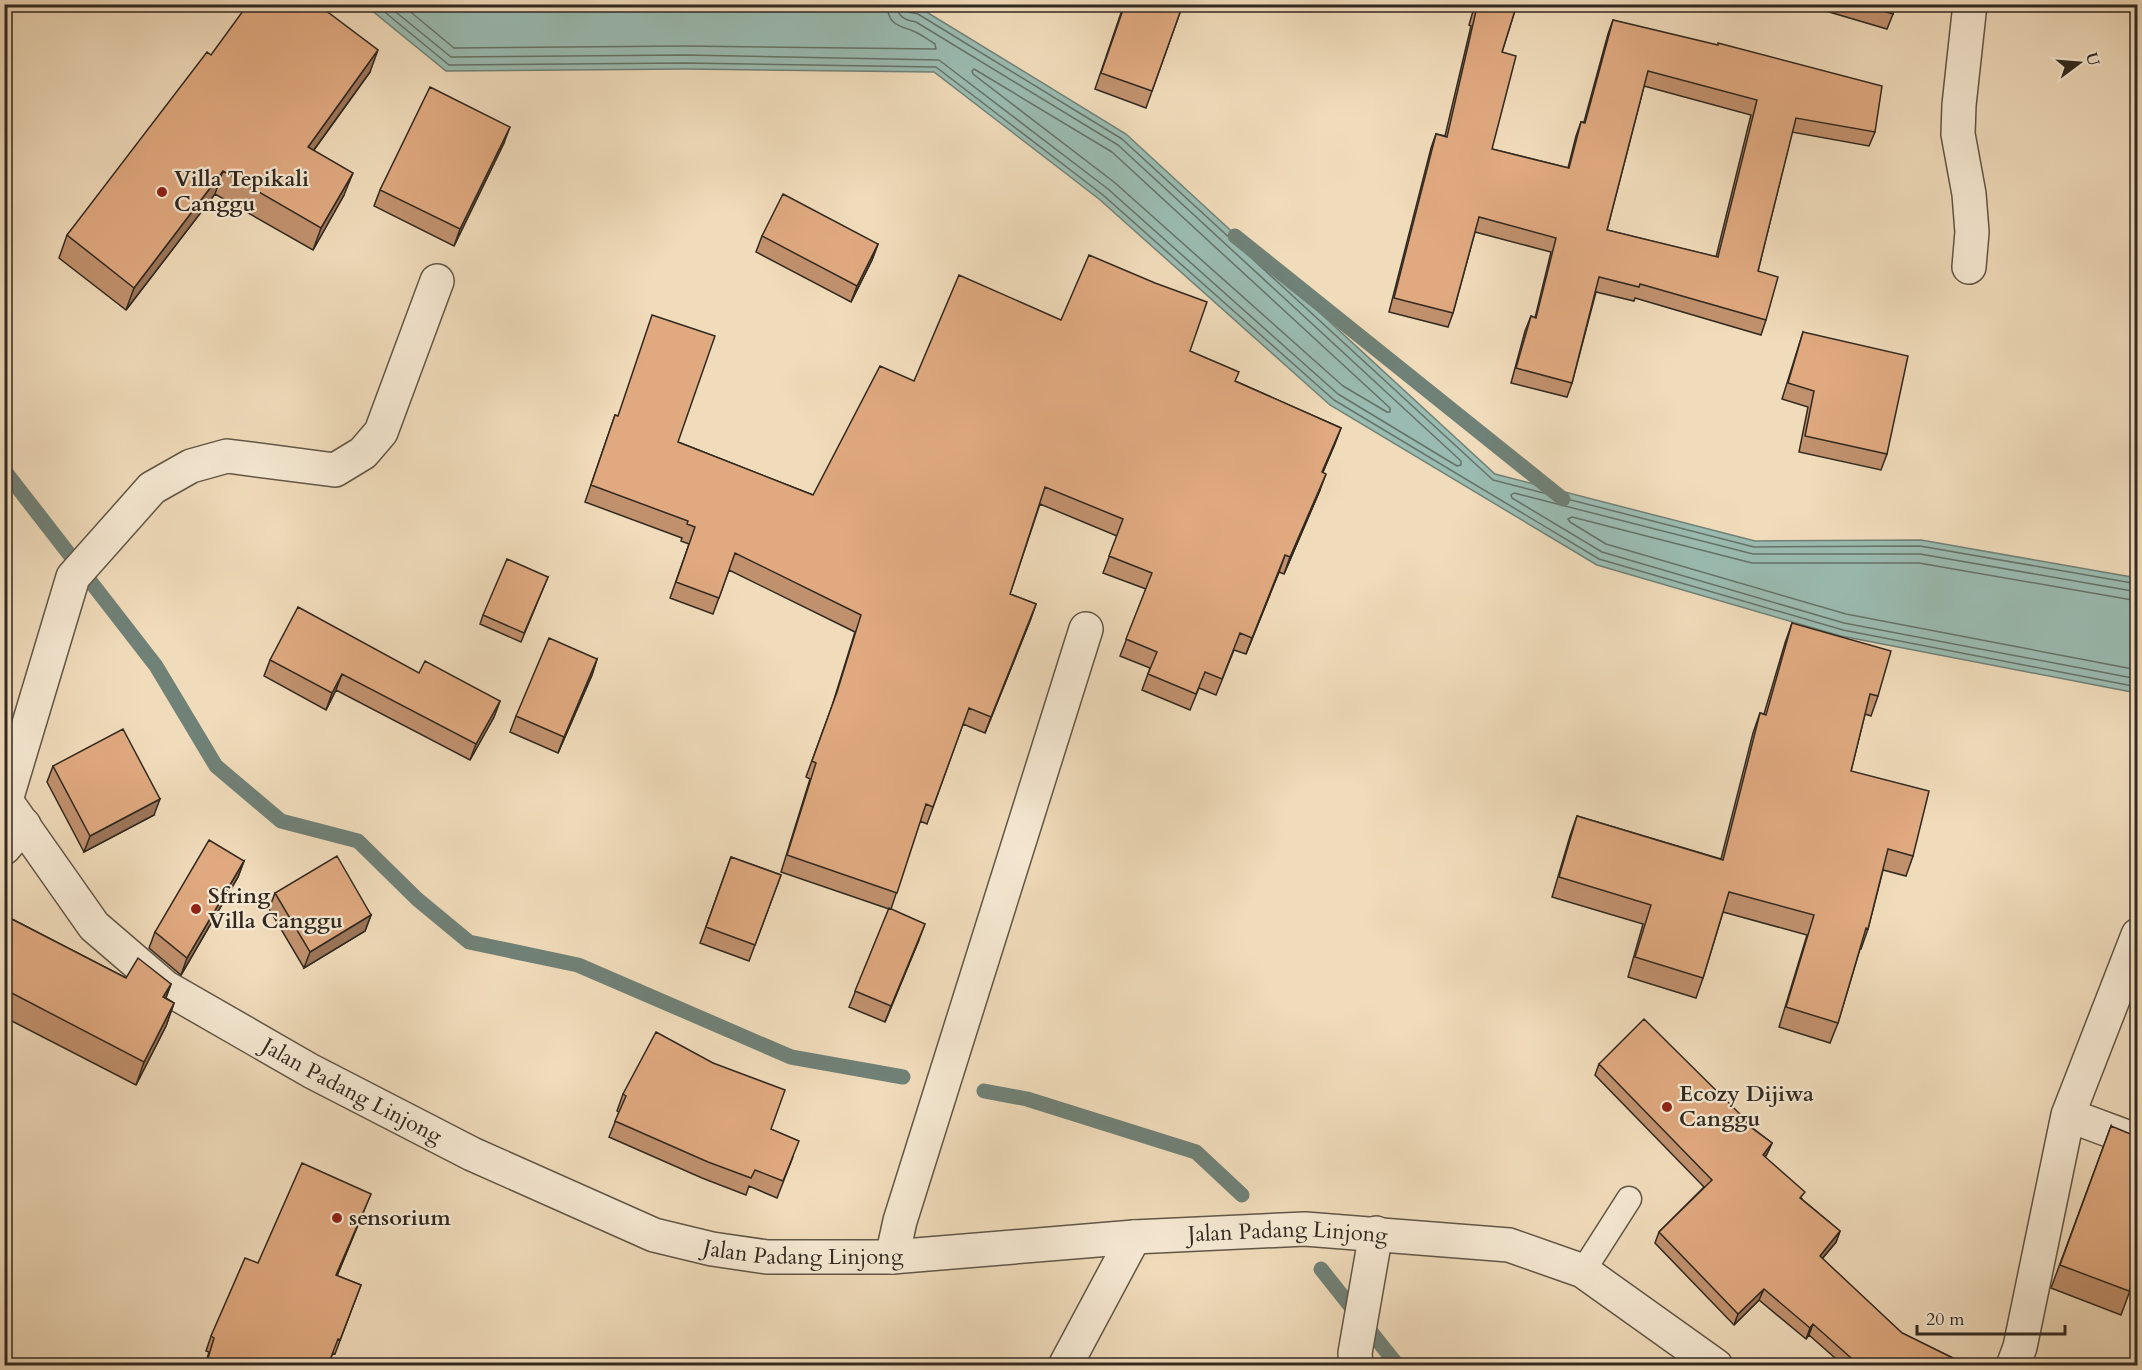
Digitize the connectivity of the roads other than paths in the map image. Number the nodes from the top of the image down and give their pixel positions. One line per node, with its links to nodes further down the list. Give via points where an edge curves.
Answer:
1 (1970, 4): 2 (street, via 1958,134 1970,194)
2 (1969, 267)
3 (437, 281): 5 (street, via 381,432 363,453 335,470 226,456 191,466 152,488 73,577)
4 (1086, 629): 12 (street)
5 (10, 818): 12 (street, Jalan Padang Linjong, via 94,926 165,987 310,1071 472,1154 654,1235 712,1250 767,1257)
6 (2138, 935): 7 (street)
7 (2068, 1115): 8 (street); 17 (street)
8 (2138, 1141)
9 (1629, 1198): 13 (lane)
10 (1376, 1233): 11 (street, Jalan Padang Linjong, via 1305,1229); 13 (street, Jalan Padang Linjong, via 1509,1245); 14 (street)
11 (1134, 1237): 12 (street, Jalan Padang Linjong); 15 (street)
12 (892, 1257)
13 (1583, 1271): 16 (street, Jalan Padang Linjong)
14 (1356, 1359)
15 (1065, 1365)
16 (1716, 1365)
17 (2013, 1365)

